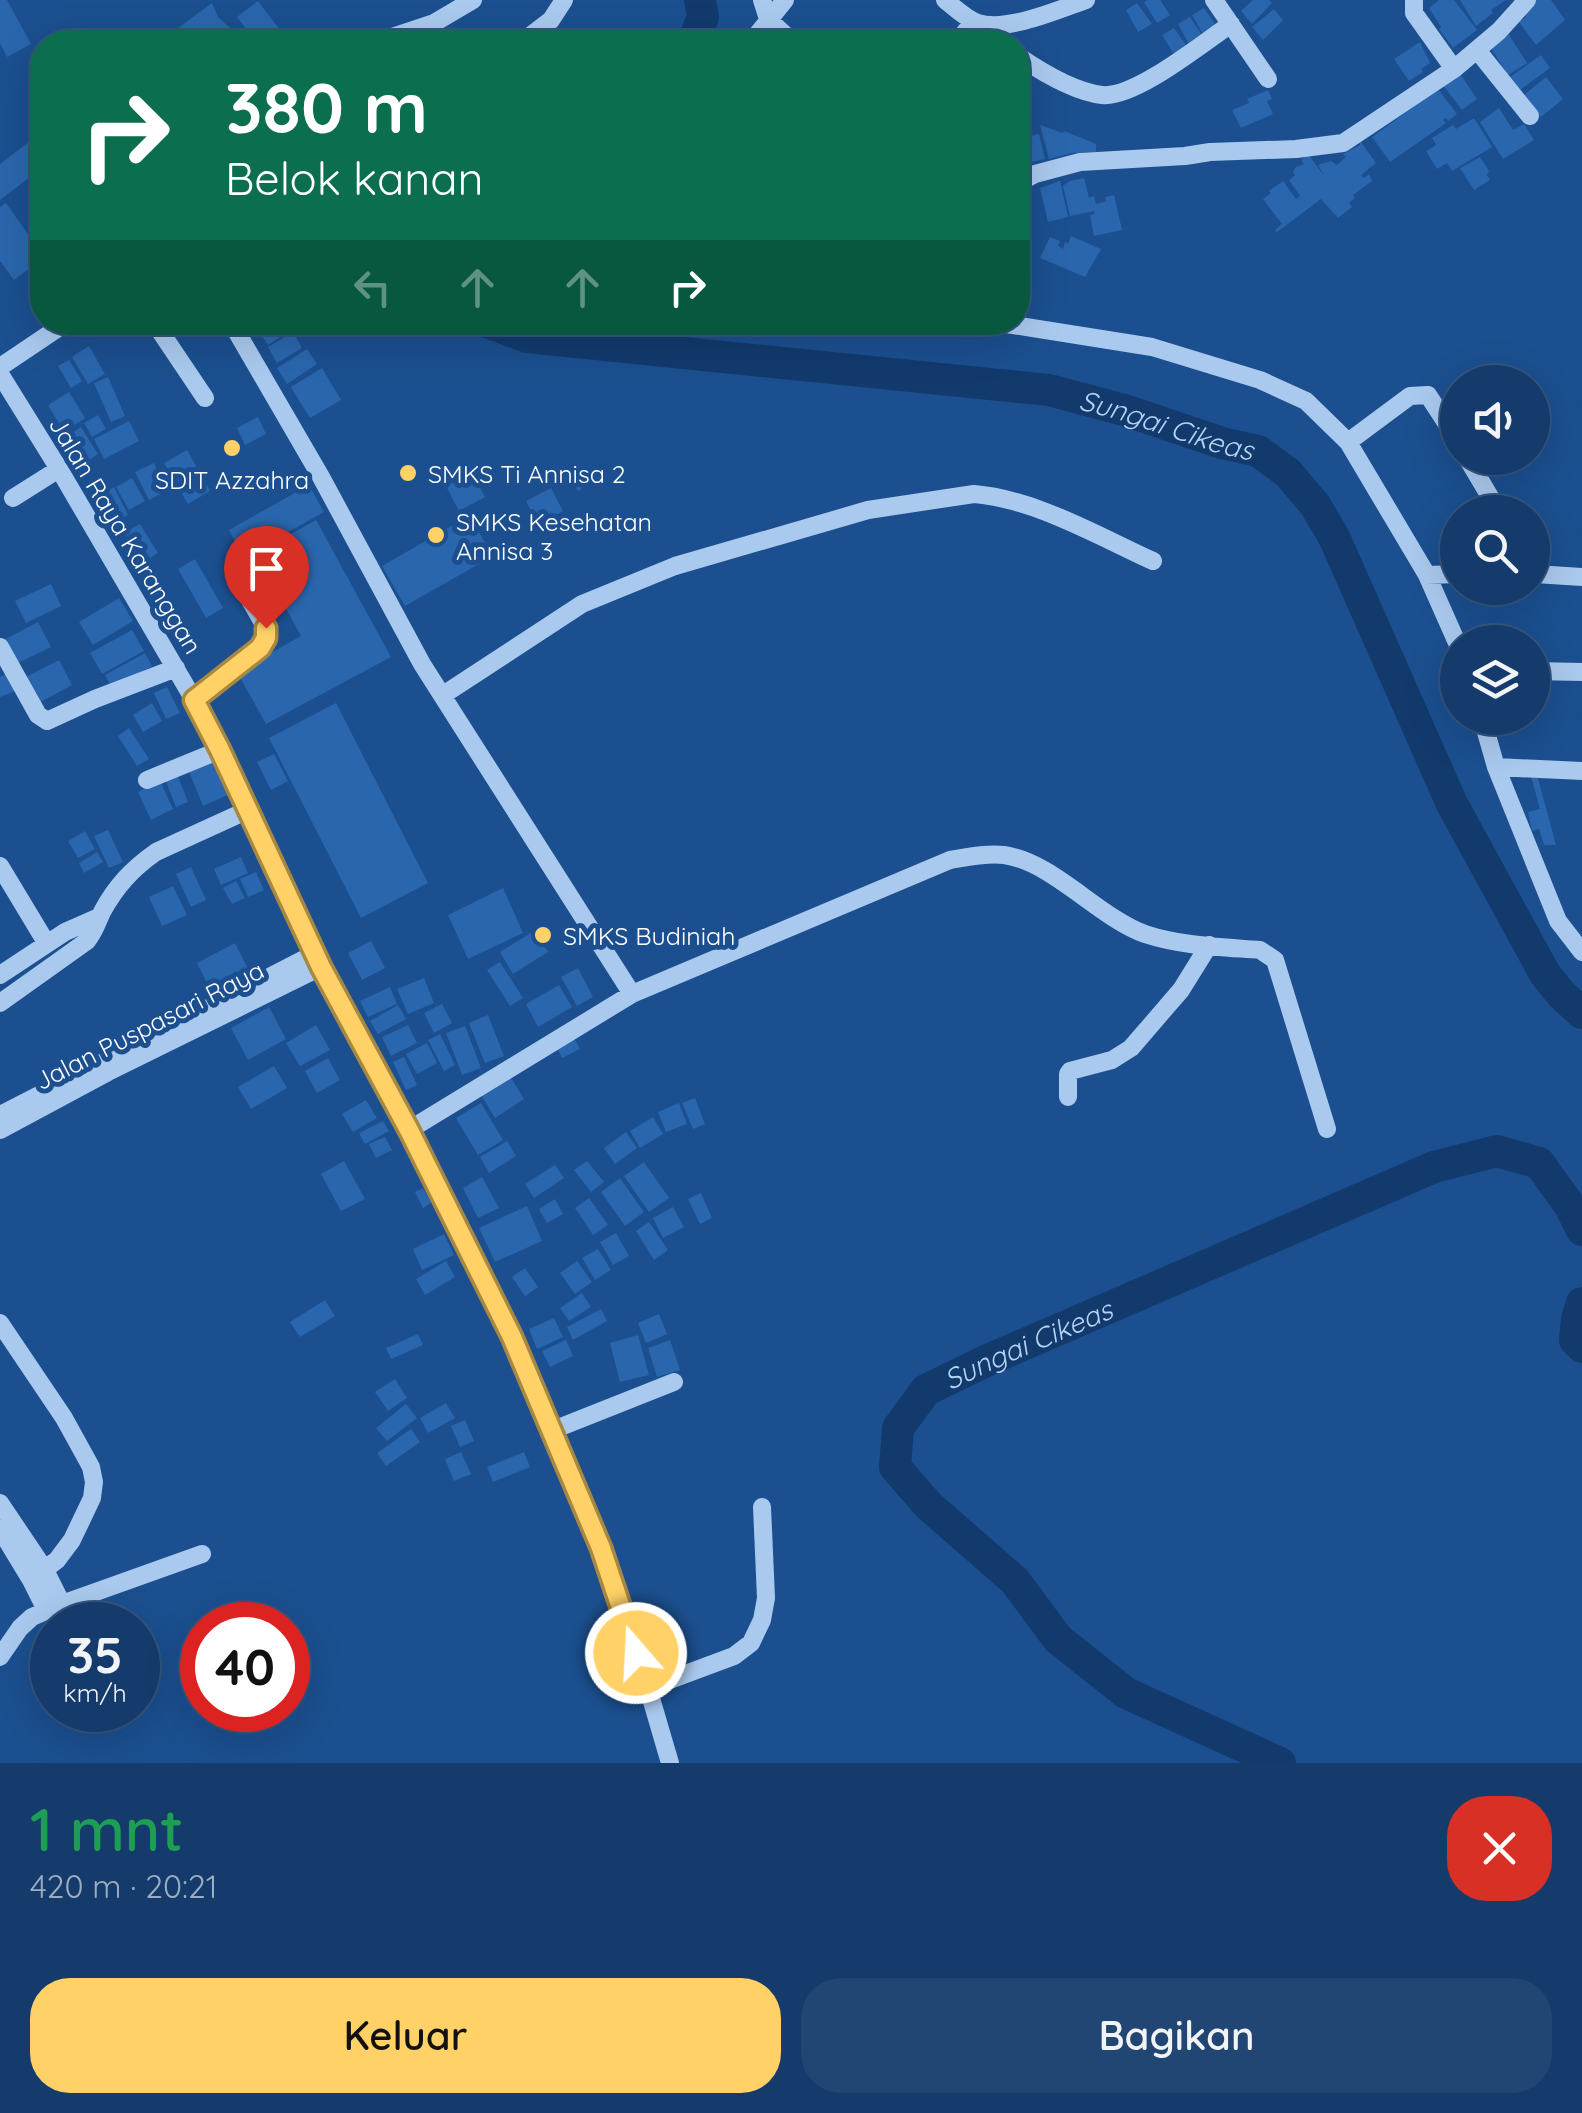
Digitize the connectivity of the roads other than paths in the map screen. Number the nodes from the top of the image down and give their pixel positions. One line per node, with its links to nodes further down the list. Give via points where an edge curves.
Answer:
1 (473, 0): 12 (street)
2 (564, 0): 13 (street)
3 (762, 0): 10 (street)
4 (786, 0): 10 (street)
5 (945, 0): 16 (street)
6 (1086, 0): 16 (street)
7 (1214, 0): 11 (street)
8 (1414, 0): 19 (street, via 1414,13)
9 (1527, 0): 17 (street)
10 (768, 19): 14 (street); 15 (street)
11 (1231, 24): 18 (street, via 1129,91 1106,96); 20 (street)
12 (413, 30)
13 (538, 30)
14 (760, 30)
15 (780, 30)
16 (989, 30)
17 (1477, 50): 19 (street); 21 (street)
18 (1030, 64)
19 (1454, 69): 22 (street, via 1342,143 1080,162)
20 (1268, 79)
21 (1530, 116)
22 (1030, 177)
23 (1030, 328): 30 (street, via 1152,347 1260,380 1306,401)
24 (49, 335): 27 (street)
25 (163, 335): 28 (street)
26 (240, 335): 44 (street)
27 (0, 370): 31 (street, Jalan Raya Karanggan)
28 (205, 398)
29 (1440, 413): 30 (street, via 1428,395 1410,396)
30 (1348, 442): 34 (street)
31 (59, 469): 32 (street); 41 (street, Jalan Raya Karanggan)
32 (13, 498)
33 (1154, 561): 44 (street, via 989,495 868,510 675,566 582,604)
34 (1426, 574): 35 (street); 39 (street)
35 (1440, 574)
36 (1550, 574): 37 (street)
37 (1582, 577)
38 (242, 586): 45 (street, via 266,638)
39 (1449, 625)
40 (0, 647): 41 (street, via 47,721)
41 (176, 668): 45 (street, Jalan Raya Karanggan)
42 (1550, 671): 43 (street)
43 (1582, 672)
44 (442, 695): 59 (street)
45 (194, 700): 47 (street, Jalan Raya Karanggan)
46 (1487, 735): 48 (street)
47 (220, 750): 50 (street); 51 (street, Jalan Raya Karanggan)
48 (1496, 767): 49 (street); 56 (street, via 1558,922)
49 (1582, 771)
50 (148, 780)
51 (248, 810): 53 (street, via 156,852 119,884); 57 (street, Jalan Raya Karanggan)
52 (0, 866): 54 (street)
53 (100, 917): 54 (street); 60 (street, via 87,941)
54 (47, 944): 58 (street)
55 (1210, 945): 59 (street, via 1146,934 1032,864 984,854 950,860); 61 (street, via 1131,1048 1068,1074); 65 (street, via 1260,950 1274,960)
56 (1582, 952)
57 (318, 960): 62 (street, Jalan Puspasari Raya); 63 (street, Jalan Puspasari Raya); 64 (street, Jalan Raya Karanggan)
58 (0, 975)
59 (632, 994): 64 (street)
60 (0, 1002)
61 (1068, 1096)
62 (0, 1114)
63 (0, 1130)
64 (409, 1130): 68 (street, Jalan Raya Karanggan)
65 (1327, 1130)
66 (0, 1323): 73 (street, via 64,1418 94,1482 82,1522 58,1560)
67 (674, 1382): 68 (street)
68 (553, 1430): 78 (street, Jalan Raya Karanggan)
69 (0, 1503): 73 (street)
70 (762, 1507): 78 (street, via 766,1598 750,1642 734,1656)
71 (0, 1530): 73 (street)
72 (202, 1554): 75 (street)
73 (38, 1575): 74 (street)
74 (52, 1602)
75 (68, 1602)
76 (30, 1619): 77 (street)
77 (0, 1657)
78 (648, 1688): 79 (street, Jalan Raya Karanggan)
79 (670, 1763)

